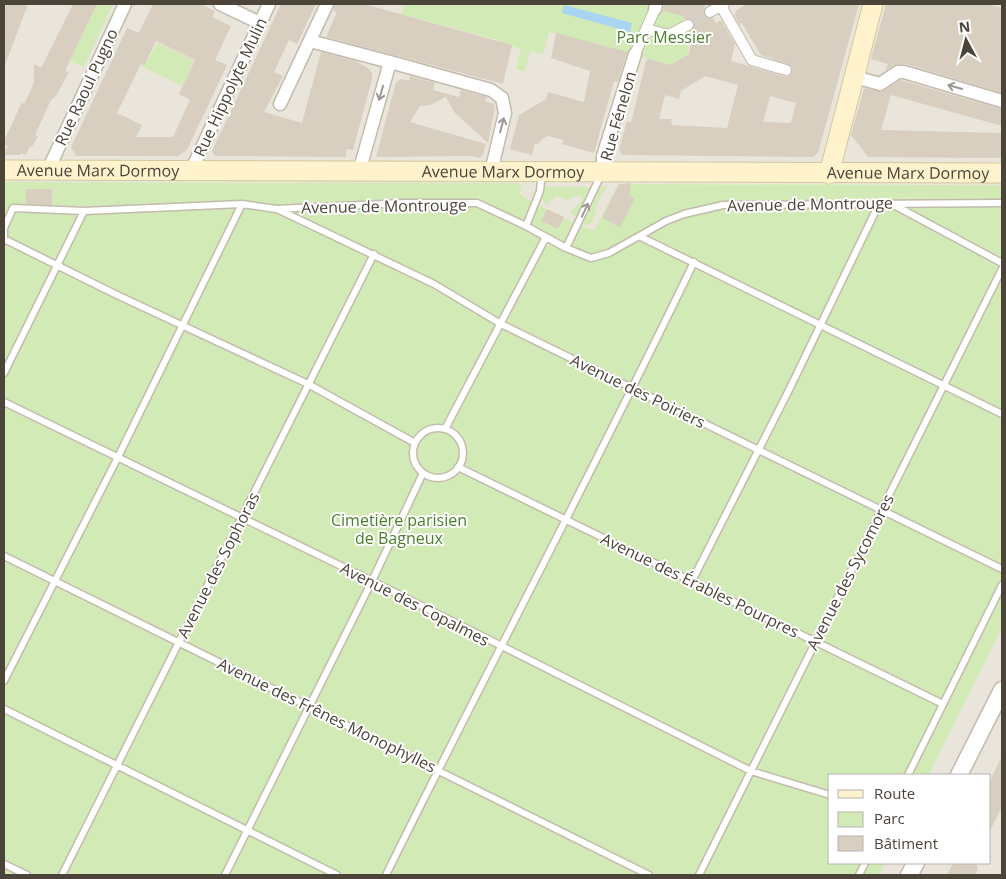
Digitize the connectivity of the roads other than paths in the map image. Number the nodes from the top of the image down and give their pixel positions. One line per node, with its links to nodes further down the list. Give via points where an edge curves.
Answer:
1 (125, 4): 20 (street, Rue Raoul Pugno)
2 (220, 4): 9 (street)
3 (269, 4): 9 (street, Rue Hippolyte Mulin)
4 (327, 4): 12 (street)
5 (874, 4): 16 (main road)
6 (723, 5): 8 (street); 15 (street, via 752,60)
7 (656, 6): 11 (street, Rue Fénelon)
8 (710, 12)
9 (260, 23): 21 (street, Rue Hippolyte Mulin)
10 (688, 25): 11 (street, via 669,35)
11 (646, 29): 13 (street, Rue Fénelon)
12 (310, 41): 14 (street); 18 (street)
13 (635, 54): 25 (street, Rue Fénelon, via 603,156)
14 (390, 62): 22 (street, one-way to 22); 23 (street, one-way to 14, via 506,113 502,98 491,90)
15 (786, 70)
16 (855, 77): 17 (street, one-way to 16, via 904,72 898,72 880,84); 27 (main road)
17 (1002, 101)
18 (280, 104)
19 (4, 170): 20 (main road, Avenue Marx Dormoy)
20 (48, 170): 21 (main road, Avenue Marx Dormoy)
21 (191, 171): 22 (main road, Avenue Marx Dormoy)
22 (359, 172): 23 (main road, Avenue Marx Dormoy)
23 (491, 172): 24 (main road, Avenue Marx Dormoy)
24 (542, 172): 25 (main road, Avenue Marx Dormoy); 34 (lane, via 540,191)
25 (603, 172): 27 (main road, Avenue Marx Dormoy); 37 (lane, one-way to 25)
26 (1002, 173): 27 (main road, Avenue Marx Dormoy)
27 (829, 174)
28 (1002, 203): 31 (lane, Avenue de Montrouge)
29 (242, 204): 32 (lane, Avenue de Montrouge); 33 (lane, Avenue de Montrouge); 43 (lane)
30 (879, 204): 31 (lane, Avenue de Montrouge); 36 (lane, Avenue de Montrouge, via 723,204 666,221); 45 (lane)
31 (891, 204): 40 (lane)
32 (276, 208): 34 (lane, Avenue de Montrouge, via 404,202 478,203); 38 (lane, Avenue des Poiriers)
33 (84, 211): 41 (lane); 41 (lane, Avenue de Montrouge, via 13,208 4,228 4,239)
34 (526, 226): 35 (lane, Avenue de Montrouge)
35 (546, 237): 37 (lane, Avenue de Montrouge); 44 (lane)
36 (640, 237): 37 (lane, Avenue de Montrouge, via 609,253 590,258); 39 (lane)
37 (566, 248)
38 (374, 254): 44 (lane, Avenue des Poiriers, via 434,284); 47 (lane, Avenue des Sophoras)
39 (694, 262): 45 (lane); 49 (lane)
40 (1002, 263)
41 (56, 266): 43 (lane); 46 (lane)
42 (1002, 269): 48 (lane, Avenue des Sycomores)
43 (182, 324): 47 (lane); 55 (lane)
44 (501, 324): 49 (lane, Avenue des Poiriers); 52 (lane)
45 (820, 324): 48 (lane); 54 (lane)
46 (4, 373)
47 (308, 384): 53 (lane); 59 (lane, Avenue des Sophoras)
48 (944, 384): 51 (lane); 58 (lane, Avenue des Sycomores)
49 (633, 387): 54 (lane, Avenue des Poiriers); 60 (lane)
50 (4, 402): 55 (lane, Avenue des Copalmes)
51 (1002, 414)
52 (445, 429): 53 (lane, via 424,432); 56 (lane, via 452,432 461,445)
53 (415, 443): 57 (lane, via 414,459)
54 (759, 450): 58 (lane, Avenue des Poiriers); 65 (lane)
55 (118, 457): 59 (lane, Avenue des Copalmes); 63 (lane)
56 (458, 467): 57 (lane, via 446,476); 60 (lane, Avenue des Érables Pourpres)
57 (423, 473): 64 (lane)
58 (881, 511): 62 (lane, Avenue des Poiriers); 68 (lane, Avenue des Sycomores)
59 (243, 518): 64 (lane, Avenue des Copalmes); 67 (lane, Avenue des Sophoras)
60 (568, 520): 65 (lane, Avenue des Érables Pourpres); 69 (lane)
61 (4, 556): 63 (lane, Avenue des Frênes Monophylles)
62 (1002, 569)
63 (54, 580): 67 (lane, Avenue des Frênes Monophylles); 70 (lane)
64 (372, 581): 69 (lane, Avenue des Copalmes); 73 (lane)
65 (692, 581): 68 (lane, Avenue des Érables Pourpres)
66 (1002, 586): 72 (lane)
67 (179, 642): 73 (lane, Avenue des Frênes Monophylles); 75 (lane, Avenue des Sophoras)
68 (816, 642): 72 (lane, Avenue des Érables Pourpres); 77 (lane, Avenue des Sycomores)
69 (502, 648): 76 (lane); 77 (lane, Avenue des Copalmes)
70 (4, 681)
71 (1002, 690): 79 (street)
72 (943, 704): 78 (lane)
73 (308, 706): 76 (lane, Avenue des Frênes Monophylles); 81 (lane)
74 (4, 709): 75 (lane)
75 (117, 766): 81 (lane); 85 (lane, Avenue des Sophoras)
76 (439, 771): 88 (lane); 89 (lane, Avenue des Frênes Monophylles)
77 (751, 771): 80 (lane, Avenue des Copalmes); 90 (lane, Avenue des Sycomores)
78 (908, 774)
79 (960, 774)
80 (828, 795)
81 (248, 831): 86 (lane); 87 (lane)
82 (4, 864): 84 (lane)
83 (915, 864): 91 (street)
84 (27, 875)
85 (62, 875)
86 (225, 875)
87 (337, 875)
88 (386, 875)
89 (649, 875)
90 (699, 875)
91 (909, 875)

